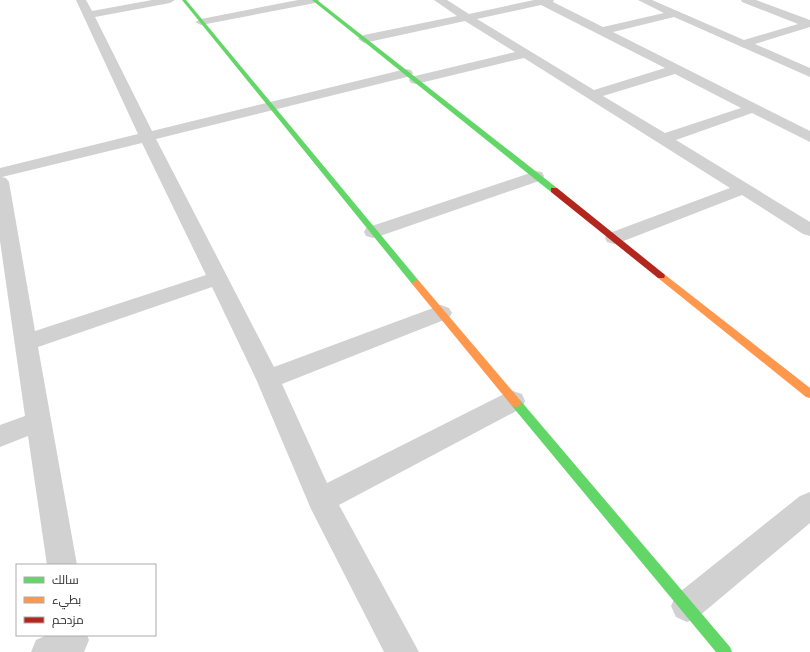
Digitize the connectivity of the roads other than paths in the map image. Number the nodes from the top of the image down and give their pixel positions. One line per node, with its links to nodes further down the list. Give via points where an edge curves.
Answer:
1 (81, 0): 10 (street)
2 (170, 0): 10 (street)
3 (184, 0): 12 (street)
4 (314, 0): 12 (street); 15 (street)
5 (439, 0): 11 (street)
6 (643, 0): 9 (street)
7 (746, 0): 13 (street)
8 (544, 1): 11 (street); 14 (street)
9 (674, 14): 14 (street); 16 (street)
10 (88, 15): 24 (street)
11 (468, 18): 15 (street); 17 (street)
12 (201, 22): 22 (street)
13 (810, 24): 16 (street)
14 (603, 32): 18 (street)
15 (364, 39): 20 (street)
16 (743, 44): 19 (street)
17 (524, 54): 20 (street); 21 (street)
18 (677, 69): 21 (street); 23 (street)
19 (810, 73)
20 (411, 76): 22 (street); 28 (street)
21 (591, 95): 26 (street)
22 (269, 107): 24 (street); 32 (street)
23 (754, 108): 25 (street); 26 (street)
24 (147, 137): 27 (street); 34 (street)
25 (810, 137)
26 (663, 139): 30 (street)
27 (0, 174)
28 (536, 176): 32 (street); 33 (street)
29 (0, 182): 36 (street)
30 (743, 189): 31 (street); 33 (street)
31 (810, 230)
32 (373, 232): 35 (street)
33 (614, 238): 38 (street)
34 (218, 278): 36 (street); 37 (street)
35 (441, 313): 37 (street); 39 (street)
36 (27, 342): 40 (street)
37 (268, 379): 42 (street)
38 (810, 394)
39 (513, 401): 42 (street); 45 (street)
40 (40, 421): 41 (street); 44 (street)
41 (0, 436)
42 (321, 500): 46 (street)
43 (810, 506): 45 (street)
44 (62, 564)
45 (686, 606): 47 (street)
46 (402, 652)
47 (725, 652)

